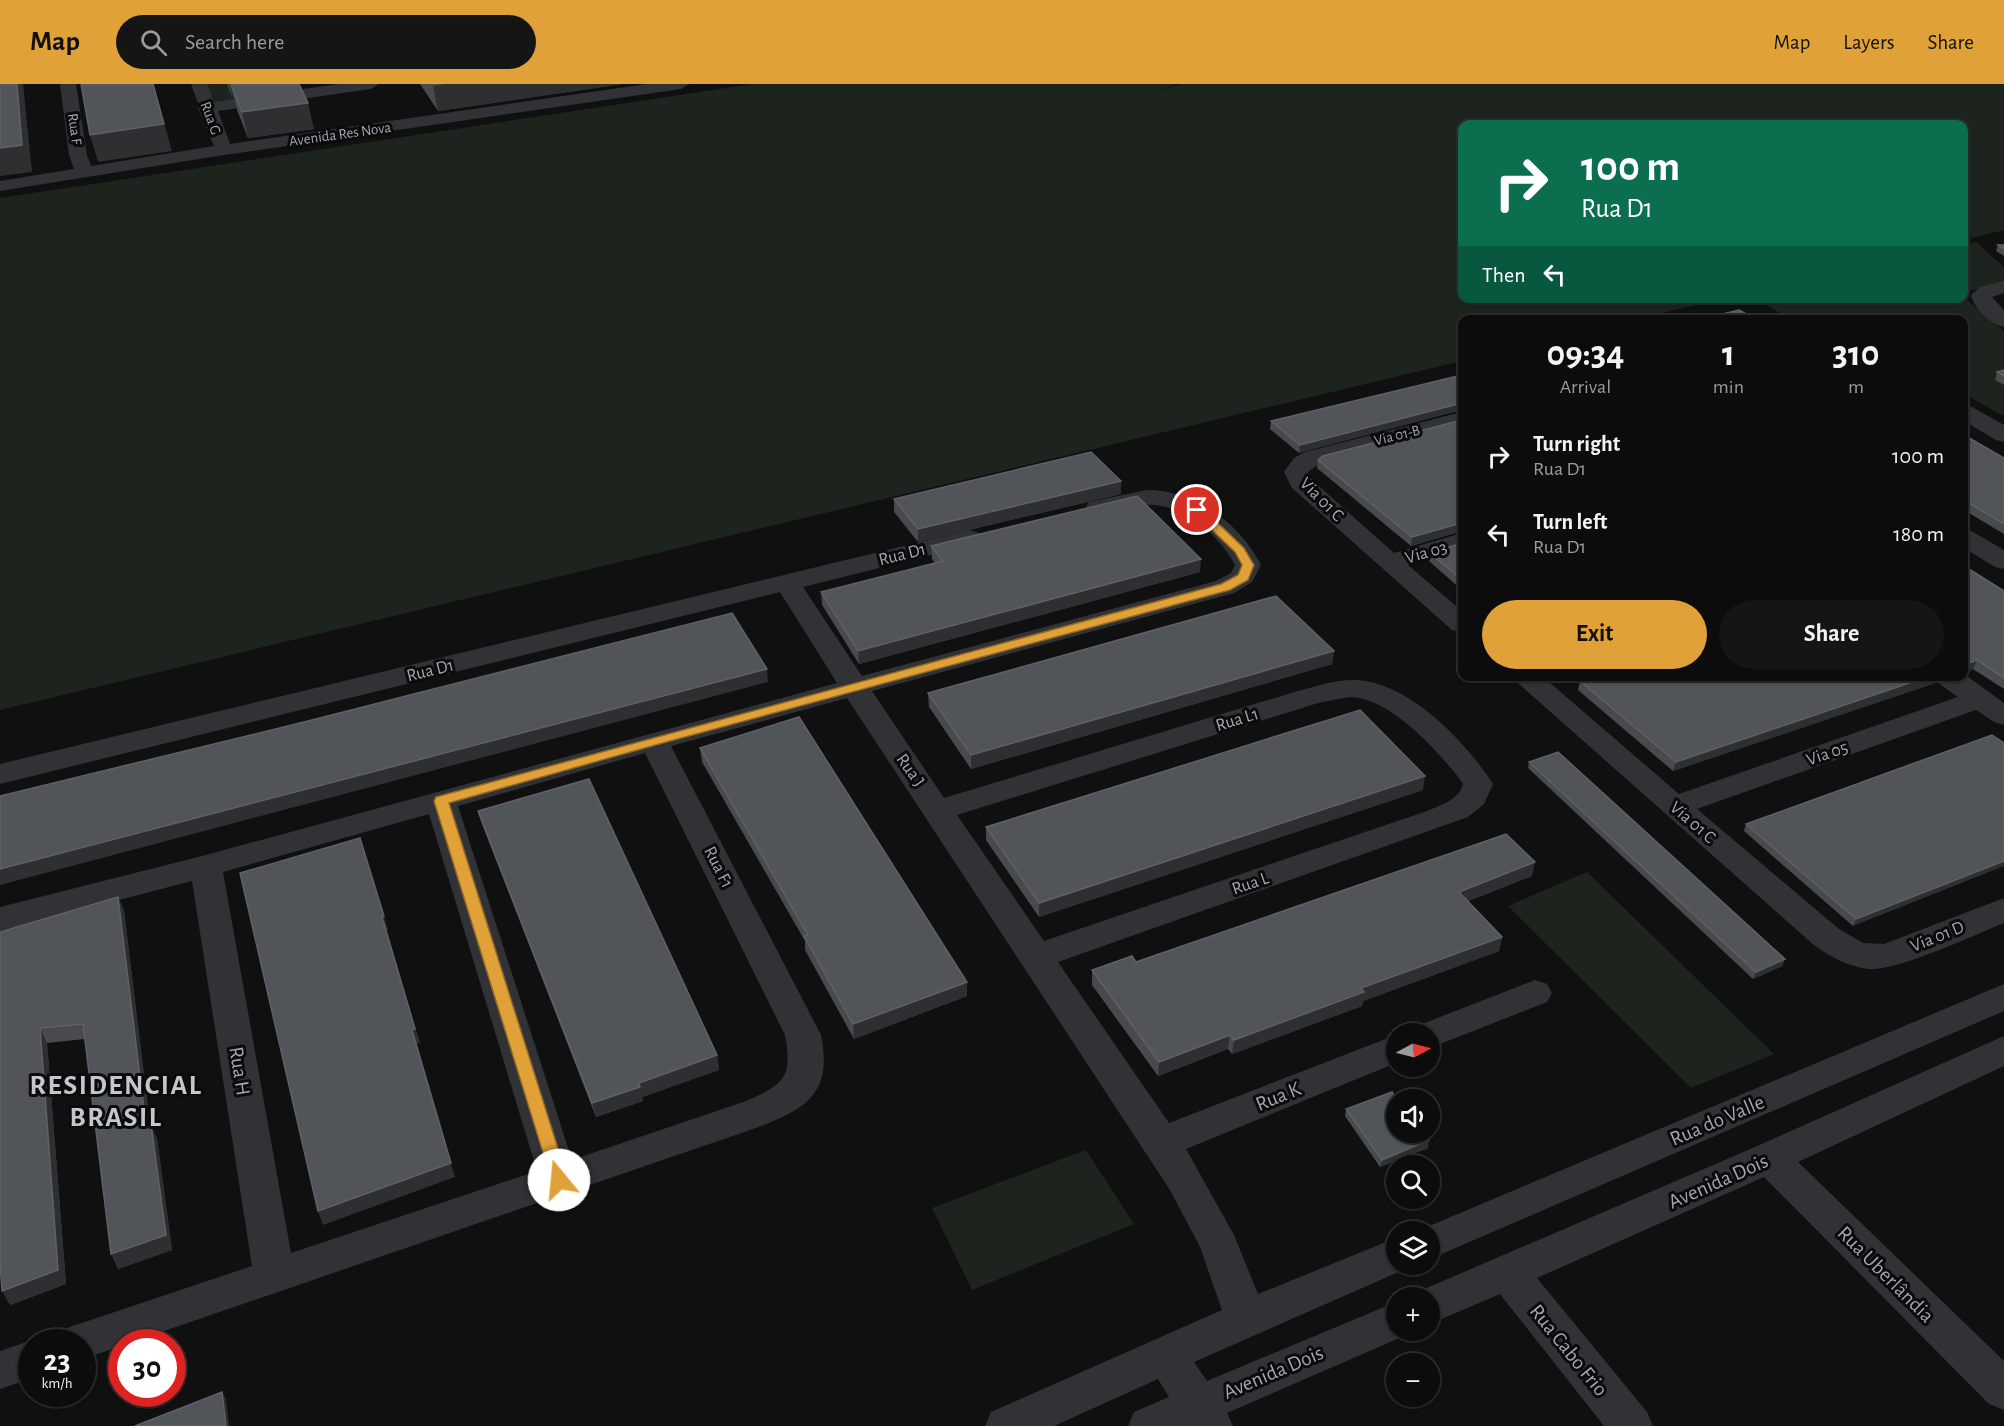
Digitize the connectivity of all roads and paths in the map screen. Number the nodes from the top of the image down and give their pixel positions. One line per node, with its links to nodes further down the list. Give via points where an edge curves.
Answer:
1 (68, 84): 7 (street, Rua F)
2 (199, 84): 5 (street, Rua G)
3 (371, 84): 5 (street)
4 (681, 84): 6 (street, Avenida Res Nova)
5 (206, 108): 6 (street, Rua G)
6 (224, 150): 7 (street, Avenida Res Nova)
7 (84, 173): 8 (street, Avenida Res Nova)
8 (0, 186)
9 (2001, 288): 10 (street, via 1983,292 1981,299)
10 (2004, 321)
11 (1968, 414): 13 (street)
12 (1458, 420): 14 (street, Via 01-B)
13 (2004, 435)
14 (1331, 452): 20 (street, Via 01 C, via 1302,463 1296,472 1298,479)
15 (1076, 512): 25 (street, via 1153,496 1180,501 1197,510 1240,551 1248,565 1246,572 1225,587)
16 (995, 532): 21 (street, Rua D1)
17 (1968, 539): 19 (street)
18 (1458, 542): 20 (street, Via 03)
19 (2004, 561)
20 (1389, 562): 22 (street, Via 01 C)
21 (787, 582): 25 (street, Rua J); 28 (street, Rua D1)
22 (1458, 621)
23 (1530, 681): 30 (street, Via 01 C)
24 (1954, 681): 26 (street)
25 (854, 689): 27 (street); 32 (street, Rua J)
26 (1992, 707): 30 (street, Via 05)
27 (654, 741): 29 (street); 45 (street, Rua F1, via 784,994 803,1035 809,1064 796,1092 768,1108)
28 (0, 774)
29 (441, 801): 33 (street); 45 (street)
30 (1675, 806): 37 (street, Via 01 C, via 1833,942)
31 (1461, 807): 32 (street, Rua L1, via 1478,789 1473,775 1401,707 1360,688 1308,697); 36 (street, Rua L, via 1438,819)
32 (939, 810): 36 (street, Rua J)
33 (206, 866): 35 (street); 49 (street, Rua H)
34 (2004, 910): 37 (street, Via 01 D, via 1896,952)
35 (0, 919)
36 (1037, 956): 43 (street, Rua J)
37 (1868, 957)
38 (1535, 993): 40 (street)
39 (2004, 997): 46 (street, Rua do Valle)
40 (1440, 1031)
41 (2004, 1050): 44 (street, Avenida Dois)
42 (1386, 1052): 43 (street, Rua K)
43 (1160, 1143): 51 (street, Rua J, via 1202,1210 1227,1261)
44 (1769, 1158): 48 (street, Avenida Dois); 57 (street, Rua Uberlândia)
45 (559, 1180): 49 (street, Rua F1)
46 (1440, 1237)
47 (1386, 1259): 51 (street)
48 (1508, 1274): 50 (street, Avenida Dois); 61 (street, Rua Cabo Frio)
49 (274, 1275): 53 (street, Rua F1)
50 (1440, 1302)
51 (1245, 1319): 54 (street)
52 (1386, 1325): 58 (street, Avenida Dois)
53 (96, 1336)
54 (1167, 1356): 58 (street); 59 (street)
55 (18, 1364): 56 (street)
56 (0, 1370)
57 (2004, 1390)
58 (1204, 1415): 60 (street, Avenida Dois)
59 (1007, 1426)
60 (1150, 1426)
61 (1631, 1426)

